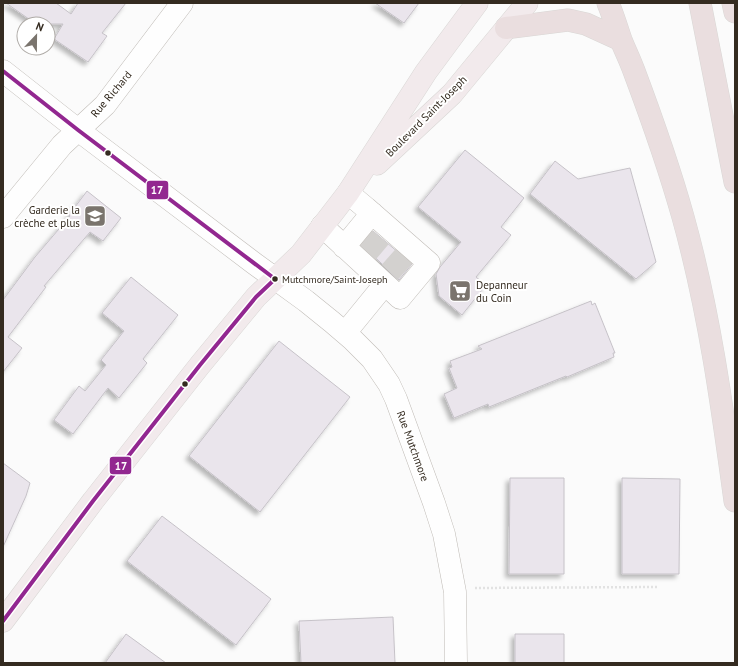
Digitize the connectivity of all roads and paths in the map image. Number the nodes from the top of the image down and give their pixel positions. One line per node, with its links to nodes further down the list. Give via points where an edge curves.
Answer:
1 (182, 3): 11 (street, Rue Richard, via 105,105)
2 (477, 3): 13 (main road, Boulevard Saint-Joseph, via 426,72)
3 (527, 3): 8 (main road, Boulevard Saint-Joseph)
4 (608, 3): 9 (highway)
5 (700, 3): 12 (highway)
6 (733, 3): 7 (highway)
7 (735, 12)
8 (506, 28): 9 (highway, via 568,20 586,24); 13 (main road, Boulevard Saint-Joseph, via 452,94)
9 (621, 40): 21 (highway, via 661,147 690,246 712,343)
10 (3, 71): 11 (street, Rue Mutchmore)
11 (78, 130): 15 (street, Rue Richard, via 52,157); 18 (street, Rue Mutchmore)
12 (735, 182)
13 (350, 190): 14 (street); 16 (main road, Boulevard Saint-Joseph)
14 (372, 213): 17 (street); 19 (street, via 386,232 430,262 400,298)
15 (3, 217)
16 (322, 226): 17 (street); 18 (main road, Boulevard Saint-Joseph, via 301,254)
17 (357, 254): 19 (street)
18 (275, 278): 20 (street, Rue Mutchmore); 24 (main road, Boulevard Saint-Joseph, via 256,297 190,377 93,500)
19 (386, 279): 20 (street)
20 (345, 333): 25 (street, Rue Mutchmore, via 372,359 389,384 436,509 444,534 455,592)
21 (735, 501)
22 (658, 587): 23 (path)
23 (474, 588)
24 (3, 621)
25 (456, 663)

